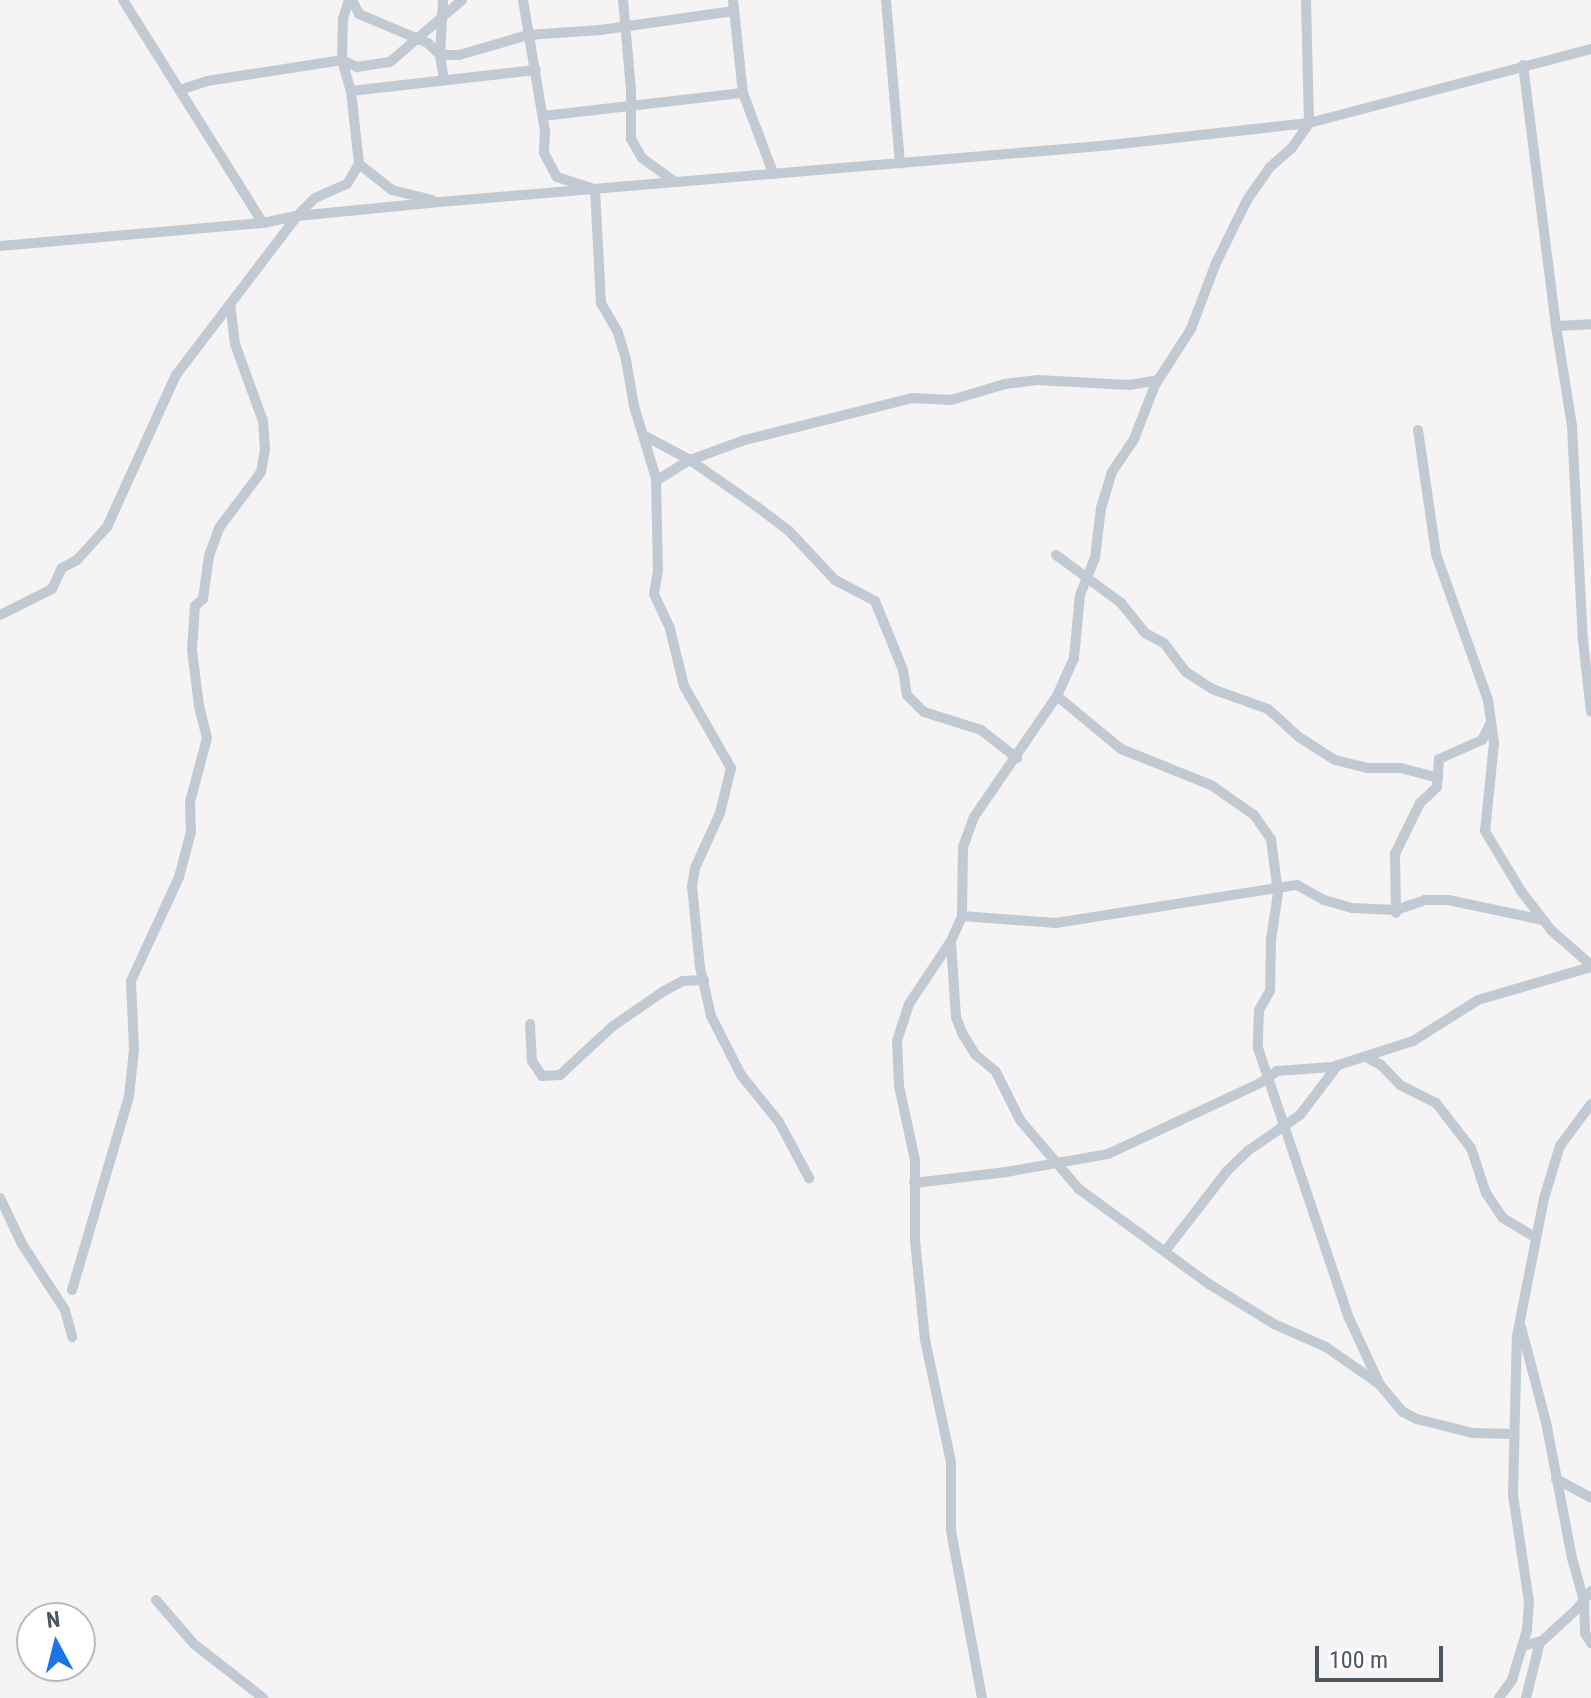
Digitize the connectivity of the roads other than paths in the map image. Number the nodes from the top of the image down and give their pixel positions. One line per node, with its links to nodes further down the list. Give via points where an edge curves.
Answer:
1 (123, 0): 20 (street)
2 (351, 0): 13 (street, via 359,14); 16 (street, via 343,18)
3 (443, 0): 10 (street)
4 (462, 0): 10 (street)
5 (523, 0): 12 (street)
6 (623, 0): 11 (street)
7 (886, 0): 26 (street)
8 (1306, 0): 25 (street)
9 (733, 6): 11 (street); 22 (street)
10 (444, 18): 13 (street); 15 (street)
11 (626, 24): 12 (street); 23 (street)
12 (528, 35): 15 (street, via 459,55); 18 (street)
13 (413, 40): 15 (street, via 428,43); 16 (street, via 390,62 357,67)
14 (1591, 49): 17 (street)
15 (440, 55): 19 (street)
16 (342, 60): 20 (street); 21 (street)
17 (1523, 65): 25 (street); 37 (street)
18 (536, 70): 19 (street); 24 (street)
19 (444, 80): 21 (street)
20 (180, 90): 33 (street)
21 (351, 91): 27 (street)
22 (743, 93): 23 (street); 28 (street)
23 (631, 105): 24 (street); 29 (street, via 635,150)
24 (543, 116): 30 (street, via 544,153 557,177)
25 (1309, 123): 26 (street); 38 (street, via 1247,200 1193,324)
26 (900, 163): 28 (street)
27 (359, 164): 31 (street, via 392,190); 32 (street, via 347,184 315,198)
28 (773, 173): 29 (street)
29 (674, 181): 30 (street)
30 (595, 189): 31 (street); 40 (street, via 601,303 618,333)
31 (439, 202): 32 (street)
32 (297, 216): 33 (street); 35 (street)
33 (263, 223): 34 (street)
34 (0, 246)
35 (230, 306): 45 (street, via 176,375 107,527 77,560 62,568 52,589); 72 (street, via 235,344 263,421 265,449 261,472 219,528 203,599 195,606 192,650 207,738 190,802 191,832 179,877 131,981 134,1050 129,1096)
36 (1591, 324): 37 (street)
37 (1556, 326): 47 (street, via 1572,426)
38 (1158, 380): 41 (street, via 1130,385 1037,380 951,400 912,398 745,440); 44 (street, via 1134,439 1106,487)
39 (1418, 430): 48 (street, via 1436,554 1483,681)
40 (644, 434): 41 (street); 42 (street)
41 (690, 460): 42 (street); 49 (street, via 789,531 835,580 875,601 901,664 907,695 924,712 967,722)
42 (656, 481): 57 (street, via 654,591 689,697 731,768 718,821 695,868 691,903)
43 (1056, 555): 44 (street)
44 (1088, 576): 46 (street, via 1079,602 1074,658); 50 (street, via 1121,603 1145,633 1164,643 1186,672 1212,689 1268,709 1335,760)
45 (0, 615)
46 (1057, 696): 49 (street); 51 (street, via 1121,749 1199,779 1254,815 1271,839)
47 (1591, 712)
48 (1491, 718): 50 (street, via 1485,738 1439,759); 54 (street, via 1494,743 1485,831)
49 (1017, 758): 53 (street, via 981,805 966,837)
50 (1438, 778): 52 (street, via 1395,854)
51 (1278, 889): 52 (street, via 1297,885 1352,908); 53 (street, via 1056,923); 63 (street, via 1270,991 1258,1014 1257,1043)
52 (1396, 911): 54 (street, via 1425,900 1448,900)
53 (962, 916): 55 (street)
54 (1543, 920): 56 (street)
55 (951, 941): 66 (street, via 956,1017 962,1033 996,1072 1012,1109); 68 (street, via 909,1004 897,1041)
56 (1591, 966): 61 (street, via 1478,1000 1419,1039)
57 (700, 967): 58 (street); 59 (street)
58 (690, 979): 59 (street); 60 (street, via 613,1026 560,1075 542,1076 532,1061)
59 (704, 980): 67 (street, via 716,1028 741,1075 779,1122)
60 (530, 1024)
61 (1366, 1057): 62 (street); 70 (street, via 1400,1085 1436,1103 1471,1148 1486,1193 1503,1218)
62 (1338, 1065): 63 (street); 65 (street, via 1308,1107)
63 (1269, 1076): 65 (street); 66 (street, via 1108,1154)
64 (1591, 1104): 70 (street, via 1560,1146)
65 (1284, 1127): 71 (street, via 1227,1171); 75 (street, via 1349,1318)
66 (1057, 1162): 68 (street); 71 (street, via 1095,1203)
67 (809, 1178)
68 (914, 1183): 85 (street, via 925,1340 951,1462 951,1531)
69 (0, 1198): 74 (street, via 22,1244 65,1310)
70 (1535, 1237): 73 (street)
71 (1166, 1250): 75 (street, via 1209,1284 1274,1324 1326,1347)
72 (72, 1290)
73 (1519, 1321): 76 (street); 77 (street)
74 (72, 1337)
75 (1380, 1385): 76 (street, via 1403,1412 1417,1419 1473,1433)
76 (1513, 1434): 83 (street, via 1513,1495 1529,1602)
77 (1556, 1479): 78 (street); 79 (street)
78 (1591, 1498)
79 (1589, 1597): 81 (street); 82 (street, via 1585,1633)
80 (156, 1600): 84 (street, via 194,1644)
81 (1540, 1642): 83 (street); 87 (street)
82 (1591, 1643)
83 (1523, 1646): 86 (street, via 1512,1680)
84 (263, 1698)
85 (982, 1698)
86 (1499, 1698)
87 (1526, 1698)

